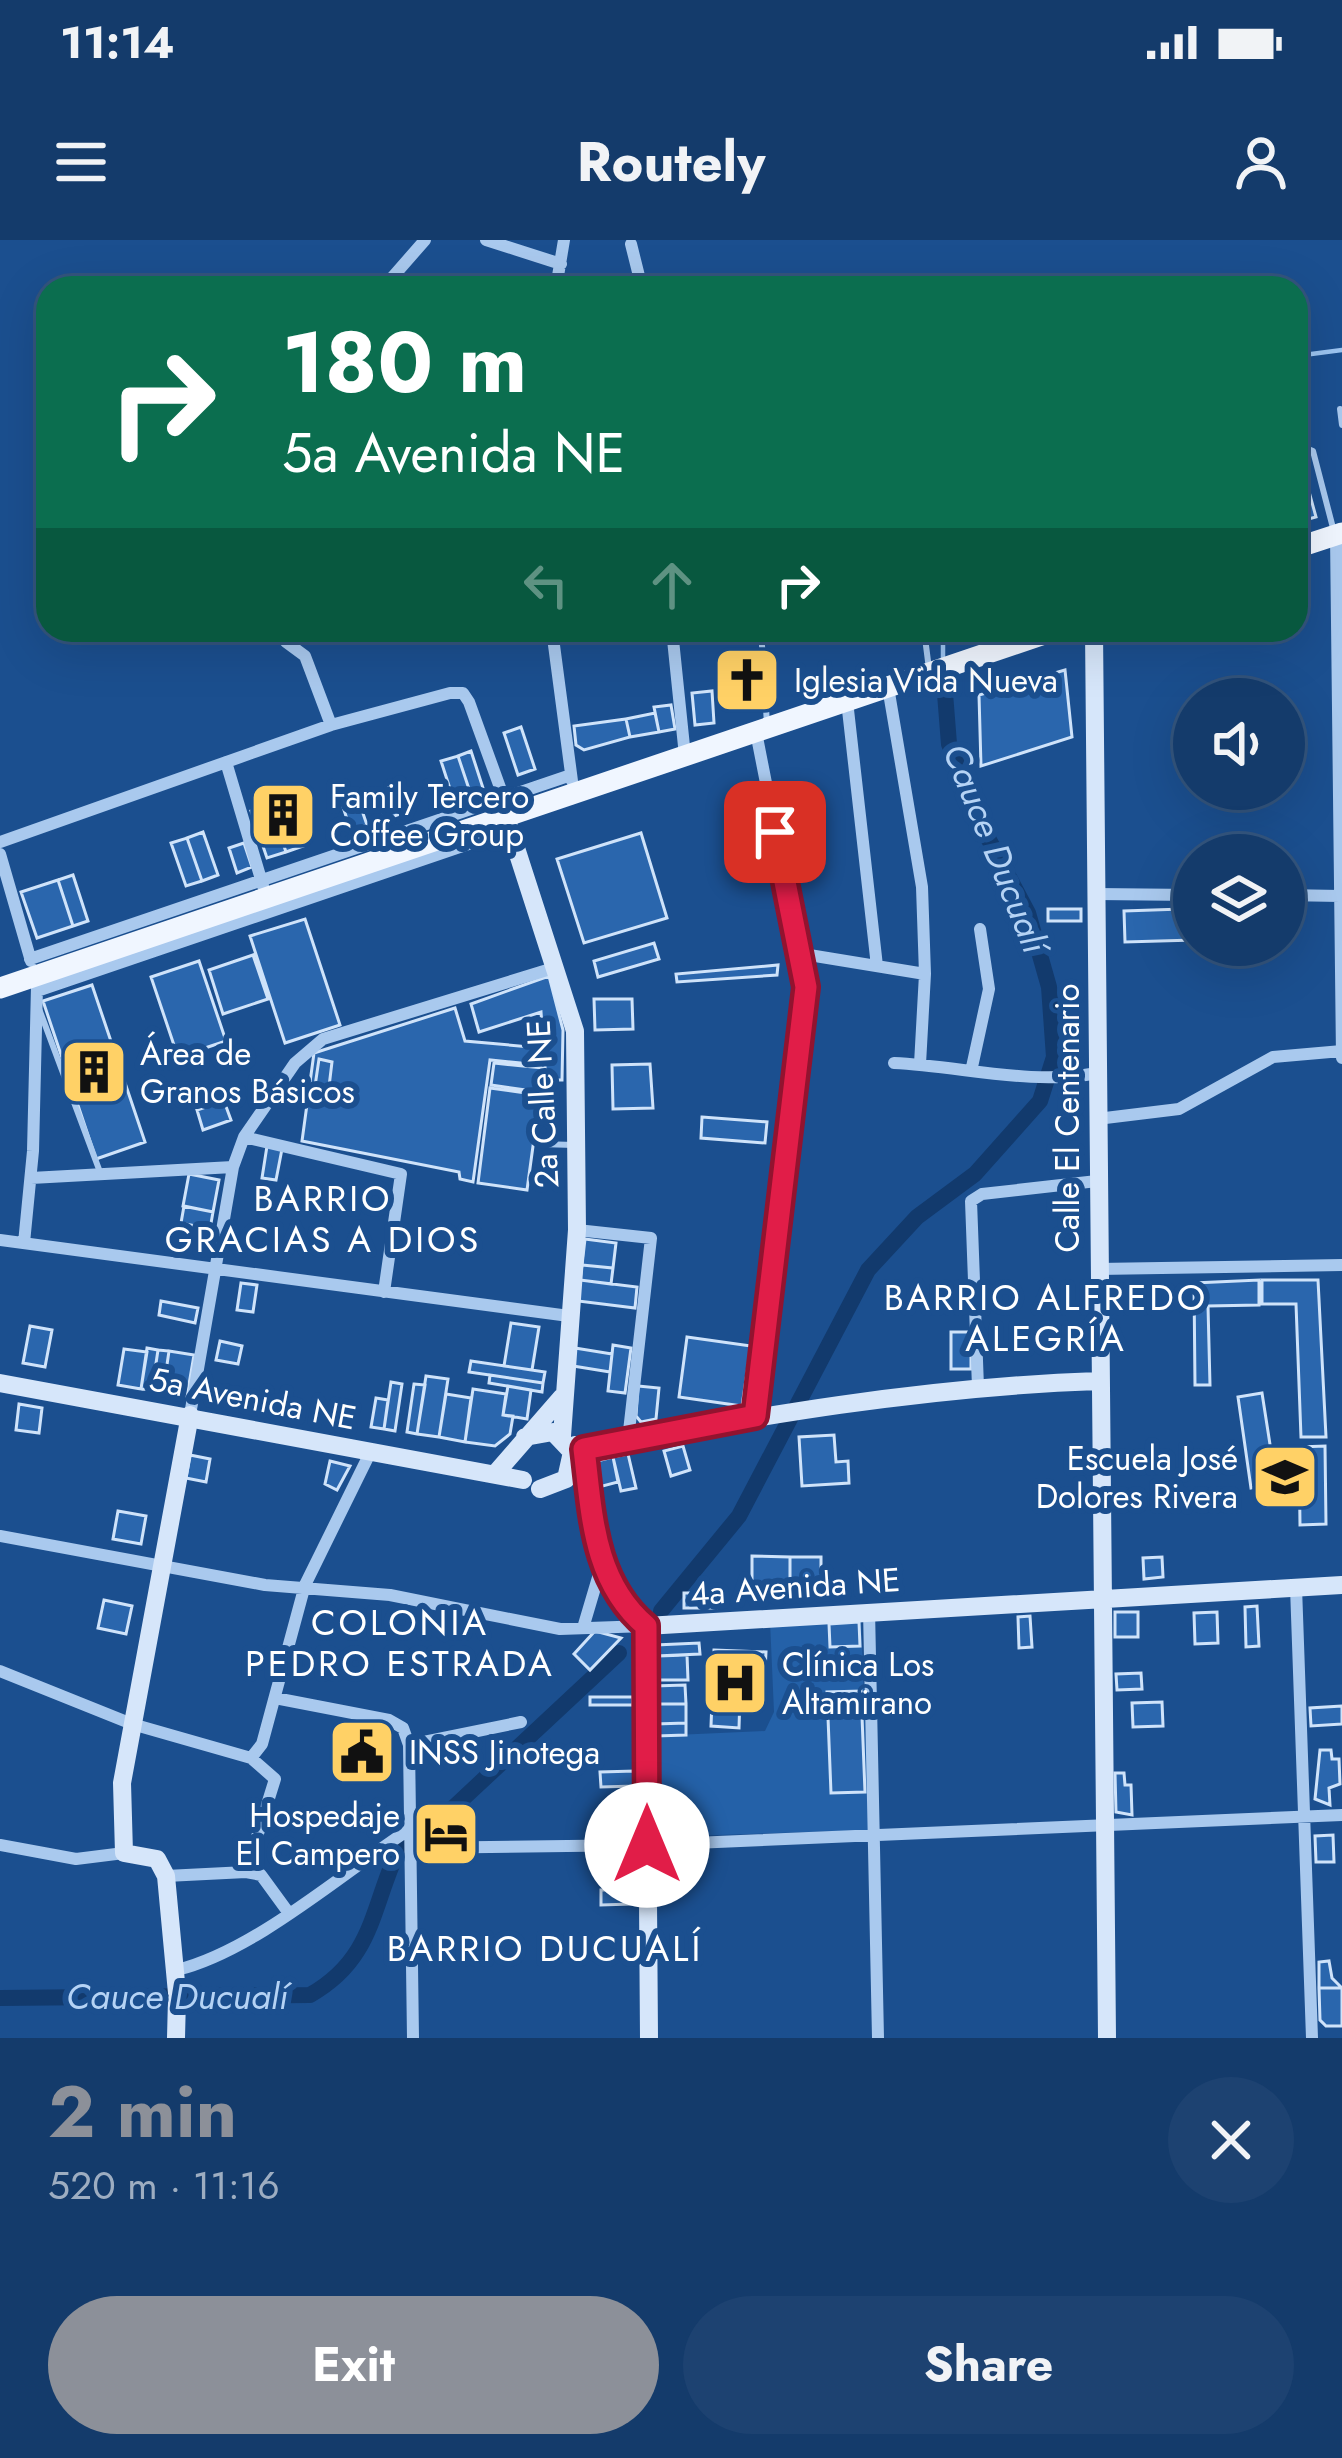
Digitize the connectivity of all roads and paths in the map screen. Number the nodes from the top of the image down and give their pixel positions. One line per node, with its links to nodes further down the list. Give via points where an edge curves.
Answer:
1 (425, 240): 6 (street)
2 (486, 240): 5 (street)
3 (564, 240): 5 (street)
4 (631, 244): 8 (street)
5 (561, 264): 7 (street)
6 (393, 276)
7 (558, 276)
8 (639, 276)
9 (1340, 409): 10 (lane)
10 (1342, 425)
11 (1308, 449): 12 (lane)
12 (1339, 534): 13 (main road); 24 (street)
13 (1308, 544)
14 (286, 642): 25 (street, via 305,656)
15 (554, 642): 29 (street)
16 (673, 642): 27 (street)
17 (761, 642): 26 (lane)
18 (925, 642): 21 (lane)
19 (1021, 642): 21 (main road)
20 (1094, 642): 34 (street, Calle El Centenario)
21 (929, 673): 22 (main road)
22 (888, 687): 23 (main road); 42 (street, via 922,887)
23 (847, 701): 26 (main road); 41 (street)
24 (1340, 702): 37 (street)
25 (331, 725): 28 (street); 30 (street, via 463,693)
26 (761, 730): 27 (main road); 39 (street)
27 (686, 756): 29 (main road)
28 (226, 762): 31 (street); 33 (street)
29 (573, 784): 30 (main road)
30 (508, 815): 33 (main road); 40 (street, 2a Calle NE); 43 (street)
31 (0, 842)
32 (0, 854): 43 (street)
33 (264, 889): 43 (main road)
34 (1096, 894): 35 (street); 49 (street, Calle El Centenario)
35 (1173, 895)
36 (1305, 895): 37 (street)
37 (1340, 896): 45 (street)
38 (980, 929): 48 (street, via 989,988)
39 (797, 953): 41 (street); 71 (street, via 806,987 799,1070)
40 (557, 967): 51 (street, via 322,1039 295,1063); 53 (street, 2a Calle NE, via 575,1031)
41 (877, 967): 42 (street)
42 (925, 974): 47 (street)
43 (35, 983): 44 (main road); 55 (lane); 56 (street)
44 (0, 988)
45 (1342, 1054): 50 (street, via 1274,1057 1179,1109)
46 (894, 1063): 47 (street)
47 (920, 1064): 48 (street)
48 (971, 1067): 49 (street, via 1046,1079)
49 (1096, 1073): 50 (street, Calle El Centenario)
50 (1097, 1118): 57 (street, Calle El Centenario)
51 (244, 1137): 54 (street); 64 (street, via 401,1174)
52 (540, 1144): 53 (lane)
53 (577, 1145): 58 (street, 2a Calle NE)
54 (233, 1167): 55 (street); 63 (street)
55 (101, 1176): 56 (street)
56 (31, 1178): 60 (street)
57 (1097, 1180): 62 (street, Calle El Centenario); 68 (street, via 970,1201)
58 (578, 1230): 65 (street, 2a Calle NE); 72 (street, via 651,1238)
59 (0, 1240): 60 (street)
60 (24, 1244): 63 (street)
61 (1342, 1265): 62 (street)
62 (1098, 1270): 66 (street, Calle El Centenario)
63 (218, 1272): 64 (street); 70 (street)
64 (384, 1292): 65 (street)
65 (569, 1316): 69 (street, 2a Calle NE)
66 (1098, 1381): 68 (street); 85 (street, Calle El Centenario)
67 (0, 1383): 70 (street, 5a Avenida NE)
68 (978, 1388): 71 (street)
69 (562, 1397): 73 (street); 75 (street, 2a Calle NE)
70 (190, 1415): 74 (street, 5a Avenida NE); 81 (street)
71 (755, 1416): 72 (street)
72 (628, 1440): 75 (street)
73 (520, 1445): 75 (street, via 543,1430); 76 (street); 77 (street)
74 (371, 1451): 76 (street, 5a Avenida NE); 82 (street)
75 (572, 1452): 77 (street, via 559,1485); 78 (street, 2a Calle NE)
76 (495, 1474): 77 (street, 5a Avenida NE)
77 (532, 1485): 78 (street, 5a Avenida NE)
78 (591, 1506): 80 (street)
79 (0, 1536): 81 (street, 4a Avenida NE)
80 (602, 1564): 87 (street, via 613,1591); 88 (street)
81 (158, 1567): 82 (street, 4a Avenida NE); 92 (street)
82 (305, 1585): 88 (street, 4a Avenida NE); 90 (street)
83 (1342, 1585): 84 (street, 4a Avenida NE)
84 (1296, 1587): 85 (street, 4a Avenida NE); 96 (street)
85 (1099, 1590): 86 (street, 4a Avenida NE); 97 (street, Calle El Centenario)
86 (869, 1610): 87 (street, 4a Avenida NE); 99 (street)
87 (646, 1626): 88 (street, 4a Avenida NE); 101 (street)
88 (584, 1628)
89 (0, 1671): 92 (street)
90 (275, 1698): 93 (street, via 389,1720); 94 (street)
91 (521, 1723): 93 (street)
92 (132, 1724): 94 (street); 103 (street, via 120,1806)
93 (410, 1744): 98 (street)
94 (251, 1758): 104 (street, via 274,1779)
95 (1342, 1815): 96 (street)
96 (1304, 1817): 97 (street); 113 (street)
97 (1104, 1827): 99 (street); 112 (street, Calle El Centenario)
98 (406, 1831): 102 (street); 106 (street)
99 (876, 1837): 101 (street); 111 (street)
100 (0, 1845): 103 (street, via 76,1859)
101 (647, 1845): 102 (street); 110 (street)
102 (410, 1848): 109 (street)
103 (124, 1853): 105 (street, via 157,1859)
104 (246, 1872): 105 (street); 106 (street, via 261,1875)
105 (166, 1876): 107 (street)
106 (288, 1912): 107 (street)
107 (177, 1970): 108 (street)
108 (176, 2038)
109 (413, 2038)
110 (649, 2038)
111 (878, 2038)
112 (1107, 2038)
113 (1312, 2038)

